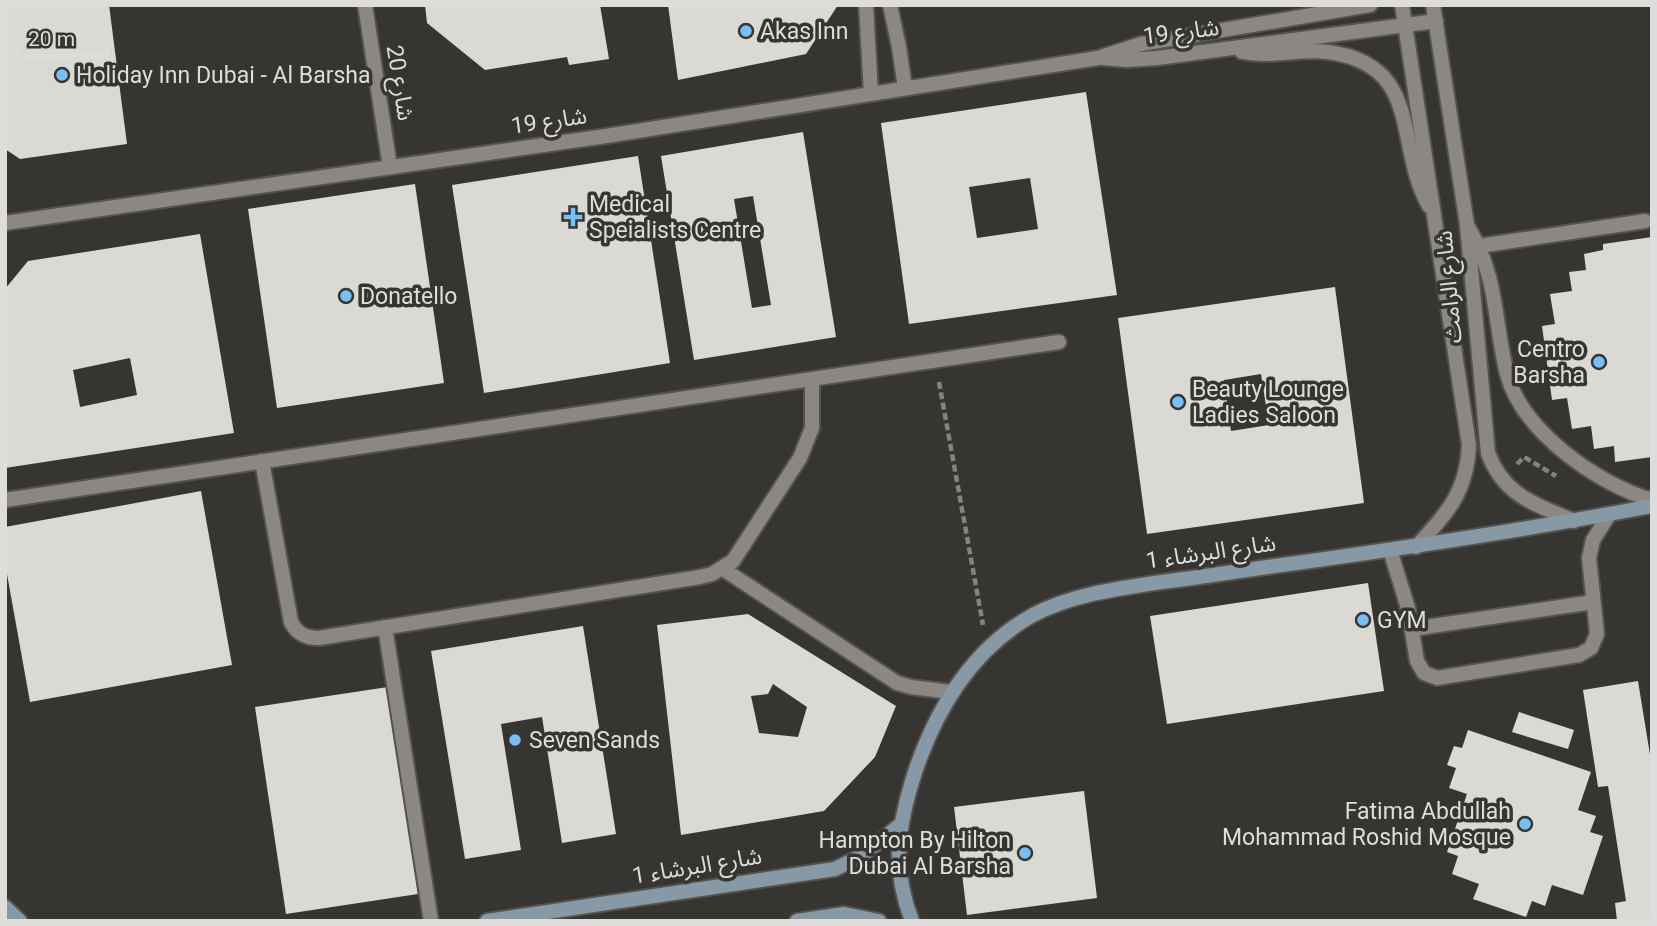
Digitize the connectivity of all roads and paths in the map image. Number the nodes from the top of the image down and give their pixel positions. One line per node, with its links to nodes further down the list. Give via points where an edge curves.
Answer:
1 (365, 5): 14 (street, شارع 20)
2 (866, 5): 13 (street)
3 (890, 5): 12 (street)
4 (1370, 5): 7 (street, شارع 19)
5 (1402, 5): 9 (street, شارع الرامث)
6 (1433, 5): 8 (street, شارع الرامث)
7 (1328, 9): 11 (street, شارع 19, via 1141,44)
8 (1436, 21): 9 (street, شارع 19); 17 (street, شارع الرامث)
9 (1405, 25): 10 (street, شارع 19); 15 (street, شارع الرامث)
10 (1230, 49): 11 (street, شارع 19, via 1142,60); 15 (street, via 1262,55 1326,51 1361,61 1376,71 1398,96 1415,174)
11 (1098, 58): 12 (street, شارع 19)
12 (905, 88): 13 (street, شارع 19)
13 (871, 94): 14 (street, شارع 19)
14 (390, 167): 16 (street, شارع 19)
15 (1435, 215): 29 (street, شارع الرامث, via 1468,458 1452,506)
16 (5, 223)
17 (1467, 225): 19 (street); 28 (street, شارع الرامث, via 1488,453 1513,491)
18 (1645, 225): 19 (street)
19 (1481, 250): 25 (street, via 1493,288 1507,373 1524,412 1586,468 1612,485)
20 (1059, 342): 21 (street)
21 (935, 361): 22 (street); 35 (path)
22 (812, 380): 23 (street); 31 (street, via 812,428 806,448 740,552)
23 (262, 461): 24 (street); 33 (street, via 295,630 320,638)
24 (5, 500)
25 (1652, 500)
26 (1652, 506): 27 (street, شارع البرشاء 1)
27 (1609, 515): 28 (street, شارع البرشاء 1); 32 (street, via 1593,540 1589,558)
28 (1574, 521): 29 (street, شارع البرشاء 1)
29 (1416, 547): 30 (street, شارع البرشاء 1)
30 (1390, 550): 34 (street); 35 (street, شارع البرشاء 1, via 1087,594 1034,615)
31 (723, 569): 33 (street, via 700,577); 36 (street, via 897,682)
32 (1593, 602): 34 (street); 34 (street, via 1597,634 1591,648 1579,656 1437,678 1420,668)
33 (385, 627): 40 (street)
34 (1412, 629)
35 (988, 648): 36 (street, شارع البرشاء 1)
36 (951, 692): 37 (street, شارع البرشاء 1, via 926,738)
37 (900, 825): 41 (street, شارع البرشاء 1, via 863,855 835,869); 44 (street, شارع البرشاء 1, via 899,873)
38 (5, 906): 39 (street)
39 (20, 921)
40 (432, 921)
41 (487, 921)
42 (797, 921): 43 (street, via 844,914)
43 (878, 921)
44 (912, 921)

